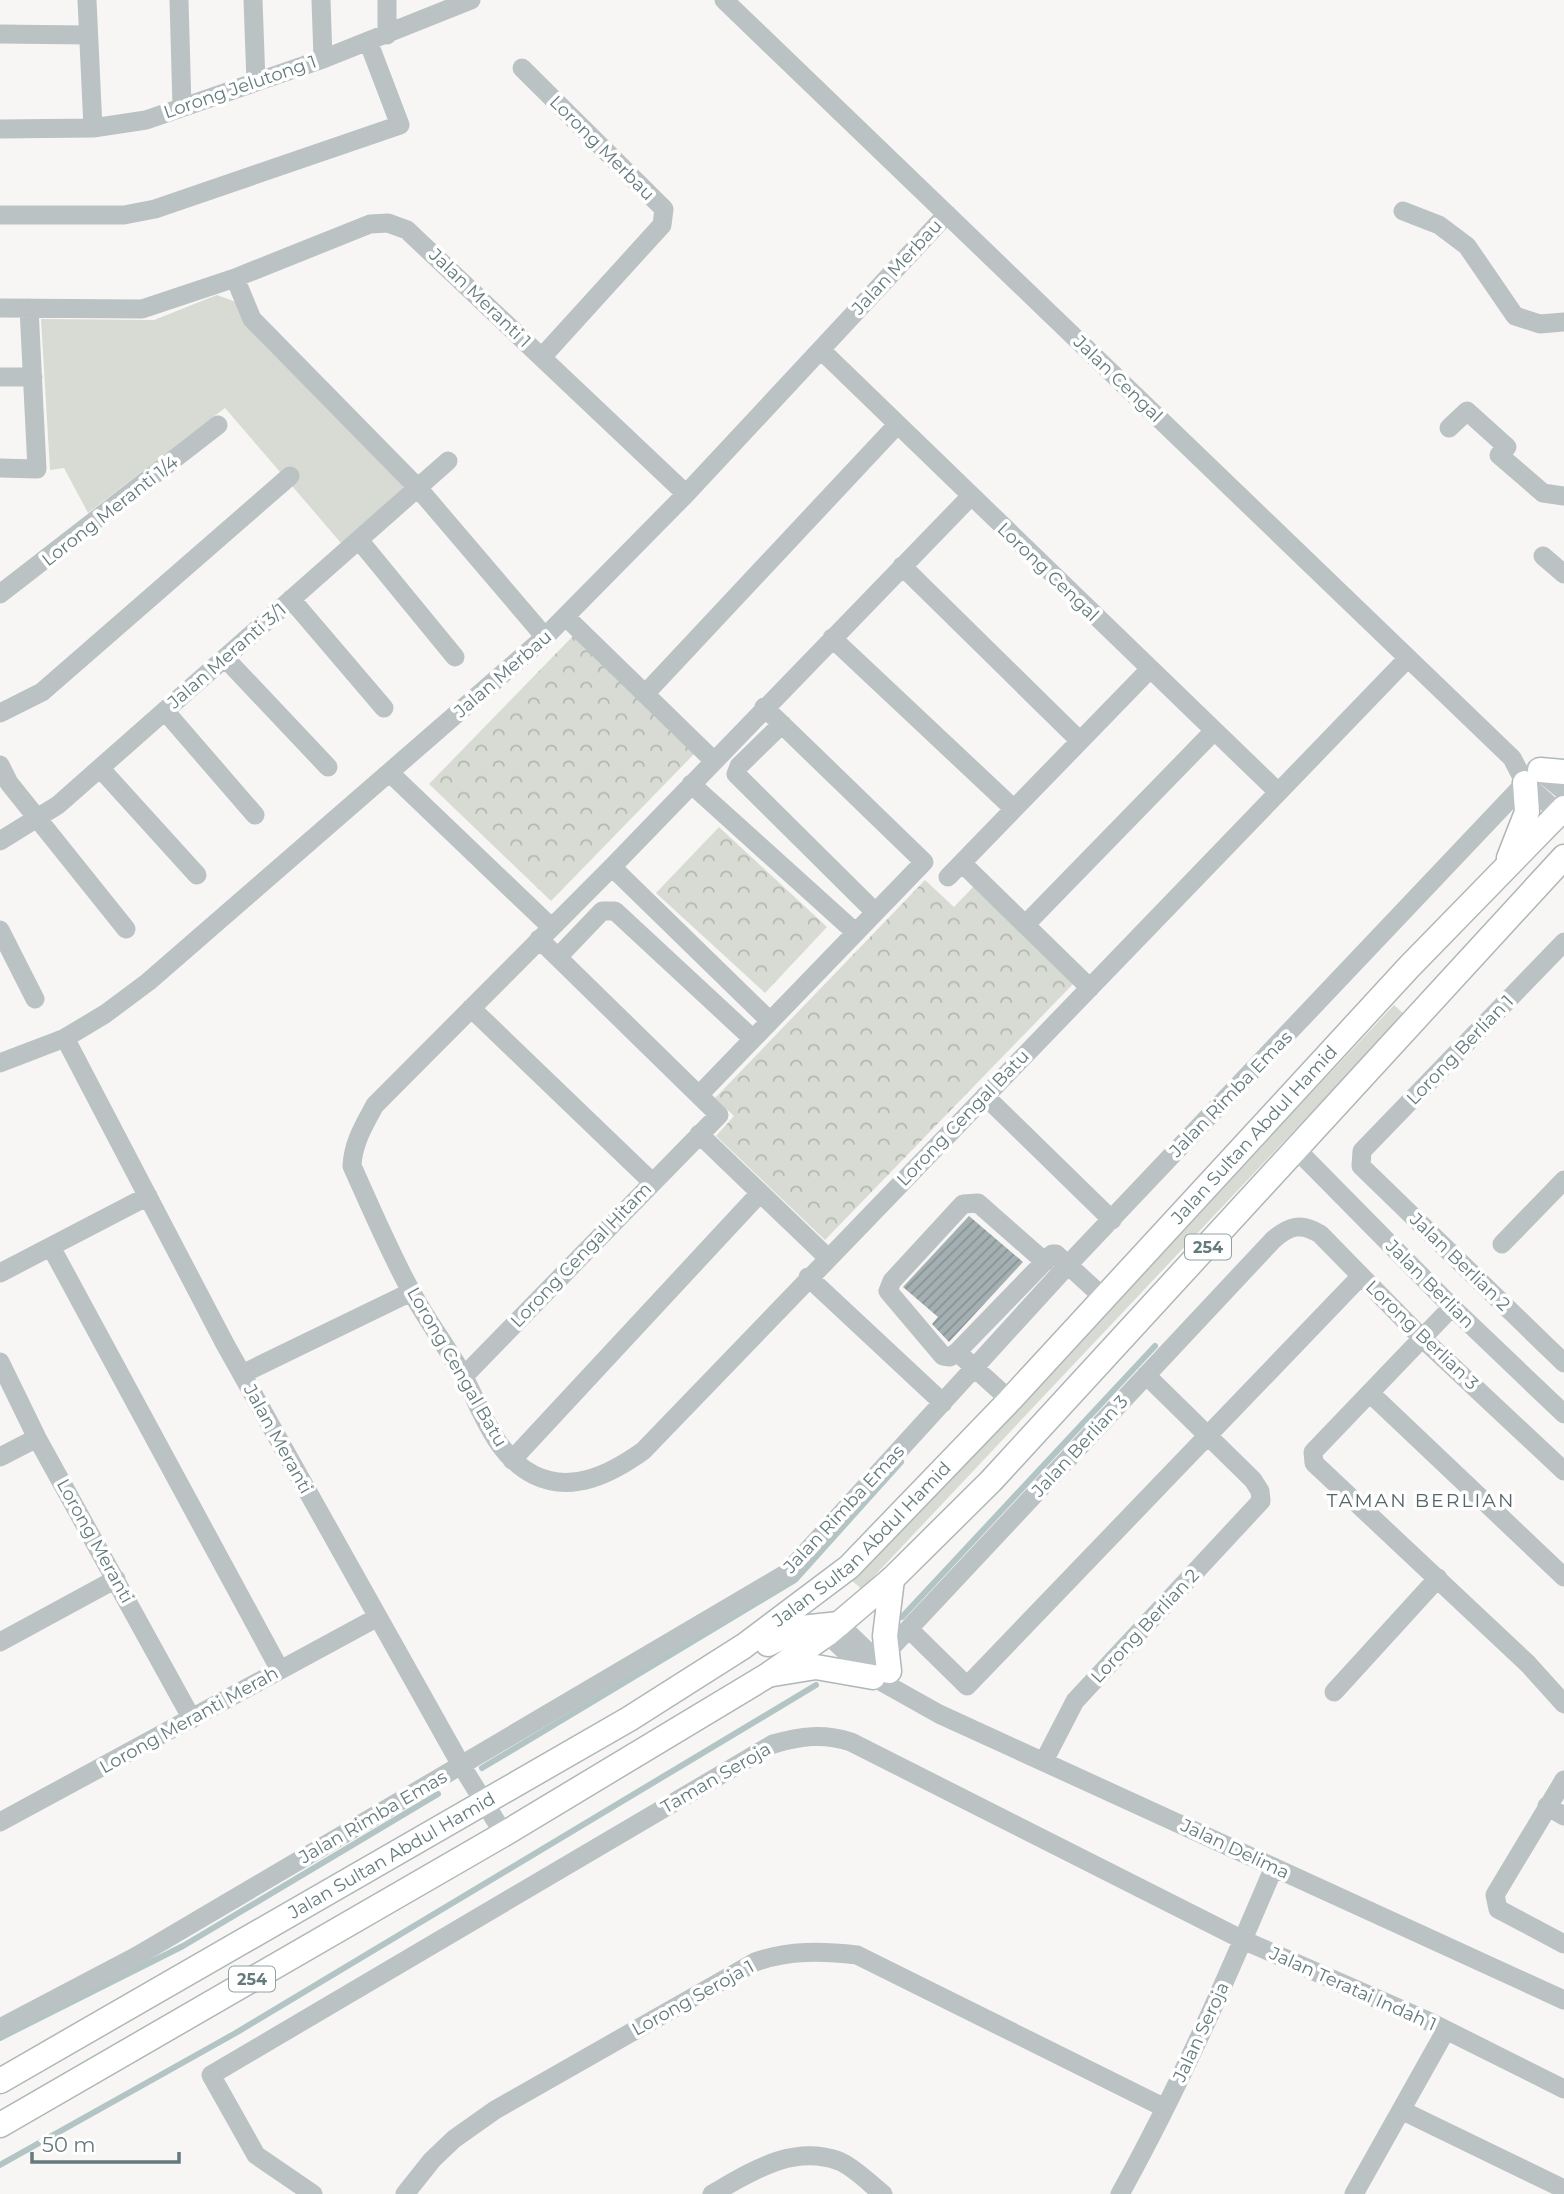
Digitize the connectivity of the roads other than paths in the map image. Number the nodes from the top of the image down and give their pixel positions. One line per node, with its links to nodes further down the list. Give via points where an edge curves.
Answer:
1 (87, 0): 9 (street)
2 (179, 0): 14 (street)
3 (253, 0): 13 (street)
4 (387, 0): 10 (street)
5 (471, 0): 10 (street, Lorong Jelutong 1)
6 (724, 0): 18 (street, Jalan Cengal)
7 (321, 9): 11 (street)
8 (0, 34): 9 (street)
9 (87, 35): 15 (street)
10 (377, 38): 11 (street, Lorong Jelutong 1); 19 (street, via 400,125 155,209 124,215)
11 (323, 59): 13 (street, Lorong Jelutong 1)
12 (522, 68): 25 (street, Lorong Merbau, via 664,209 662,225)
13 (256, 82): 14 (street, Lorong Jelutong 1)
14 (182, 107): 15 (street, Lorong Jelutong 1, via 146,120)
15 (93, 128): 16 (street, Lorong Jelutong 1)
16 (0, 129)
17 (1403, 211): 23 (street, via 1439,225 1467,246 1515,316 1540,324)
18 (947, 214): 24 (street, Jalan Merbau); 49 (street, Jalan Cengal)
19 (0, 215)
20 (234, 278): 22 (street, Jalan Meranti 1, via 142,309); 25 (street, Jalan Meranti 1, via 370,224 388,223 407,230); 34 (street, via 252,319)
21 (0, 308): 22 (street, Jalan Meranti 1)
22 (29, 308): 27 (street)
23 (1564, 322)
24 (821, 350): 29 (street, Lorong Cengal); 35 (street, Jalan Merbau)
25 (542, 358): 35 (street, Jalan Meranti 1)
26 (0, 377): 27 (street)
27 (33, 377): 32 (street, via 37,469)
28 (218, 425): 42 (street, Lorong Meranti 1/4)
29 (896, 426): 37 (street, Lorong Cengal); 51 (street)
30 (1448, 428): 36 (street, via 1467,411 1507,447 1499,455 1543,493)
31 (448, 461): 34 (street, Jalan Meranti 3/1)
32 (0, 468)
33 (290, 476): 55 (street, via 43,692)
34 (418, 488): 38 (street, Jalan Meranti 3/1); 45 (street)
35 (686, 494): 44 (street, Jalan Merbau)
36 (1564, 496)
37 (970, 497): 40 (street, Lorong Cengal Batu); 50 (street, Lorong Cengal)
38 (359, 540): 43 (street, Jalan Meranti 3/1); 48 (street)
39 (1543, 556): 41 (street)
40 (902, 566): 46 (street, Lorong Cengal Batu); 58 (street)
41 (1564, 574)
42 (0, 594)
43 (291, 599): 47 (street, Jalan Meranti 3/1); 53 (street)
44 (566, 617): 45 (street, Jalan Merbau); 51 (street)
45 (545, 638): 63 (street, Jalan Merbau)
46 (831, 638): 52 (street, Lorong Cengal Batu); 68 (street)
47 (225, 657): 54 (street, Jalan Meranti 3/1); 61 (street)
48 (455, 657)
49 (1408, 658): 64 (street, Jalan Cengal, via 1512,758); 66 (street, Lorong Cengal Batu)
50 (1150, 669): 57 (street, Lorong Cengal); 58 (street)
51 (645, 694): 59 (street)
52 (764, 707): 56 (street); 59 (street, Lorong Cengal Batu)
53 (384, 708)
54 (165, 711): 62 (street, Jalan Meranti 3/1); 69 (street)
55 (0, 713)
56 (782, 724): 76 (street, via 736,774); 76 (street, via 924,862)
57 (1214, 731): 66 (street, Lorong Cengal); 77 (street)
58 (1080, 741): 68 (street)
59 (713, 760): 65 (street, Lorong Cengal Batu)
60 (0, 765): 70 (street)
61 (328, 767)
62 (100, 768): 70 (street, Jalan Meranti 3/1); 75 (street)
63 (390, 773): 81 (street); 88 (street, Jalan Merbau, via 148,982)
64 (1543, 775): 67 (street, Jalan Cengal); 74 (main road); 100 (street, Jalan Rimba Emas)
65 (691, 783): 73 (street, Lorong Cengal Batu); 80 (street)
66 (1278, 792): 84 (street, Lorong Cengal Batu)
67 (1563, 808): 74 (main road, Jalan Sultan Abdul Hamid / 254)
68 (1014, 809): 77 (street, via 955,870)
69 (255, 815)
70 (39, 819): 71 (street, Jalan Meranti 3/1); 78 (street)
71 (0, 841)
72 (1564, 858): 94 (main road, Jalan Sultan Abdul Hamid / 254)
73 (611, 867): 81 (street, Lorong Cengal Batu); 87 (street)
74 (1505, 868): 111 (main road, Jalan Sultan Abdul Hamid / 254)
75 (197, 875)
76 (874, 912): 80 (street)
77 (1024, 925): 84 (street)
78 (126, 929)
79 (0, 930): 85 (street)
80 (855, 932): 87 (street)
81 (545, 933): 83 (street); 86 (street, Lorong Cengal Batu)
82 (1564, 942): 95 (street, Lorong Berlian 1, via 1362,1151)
83 (558, 957): 89 (street, via 602,911 615,911); 91 (street)
84 (1090, 988): 92 (street, Lorong Cengal Batu)
85 (35, 999)
86 (471, 1008): 97 (street); 110 (street, Lorong Cengal Batu, via 375,1105 352,1150 352,1166)
87 (770, 1021): 89 (street)
88 (65, 1038): 90 (street, Jalan Merbau); 99 (street, Jalan Meranti)
89 (753, 1039): 91 (street)
90 (0, 1063)
91 (699, 1096): 93 (street, Lorong Cengal Hitam, via 719,1115)
92 (985, 1096): 100 (street); 104 (street, Lorong Cengal Batu)
93 (699, 1134): 97 (street, Lorong Cengal Hitam); 98 (street)
94 (1298, 1151): 112 (street, Jalan Berlian); 134 (main road, Jalan Sultan Abdul Hamid / 254, via 990,1482)
95 (1359, 1160): 116 (street, Jalan Berlian 2)
96 (1564, 1180): 102 (street)
97 (653, 1182): 120 (street, Lorong Cengal Hitam)
98 (760, 1193): 104 (street); 128 (street)
99 (148, 1196): 103 (street); 118 (street, Jalan Meranti)
100 (1112, 1220): 106 (street, Jalan Rimba Emas)
101 (1273, 1240): 108 (street, Lorong Berlian 3, via 1295,1226 1308,1227); 119 (street, Jalan Berlian 3)
102 (1502, 1244)
103 (51, 1247): 107 (street); 141 (street)
104 (827, 1257): 109 (street, Lorong Cengal Batu)
105 (1045, 1262): 106 (street, via 1054,1254); 114 (street); 114 (street, via 978,1203 963,1203 888,1291 946,1358)
106 (1067, 1266): 111 (street); 117 (street, Jalan Rimba Emas)
107 (0, 1273)
108 (1361, 1276): 113 (street, Lorong Berlian 3); 125 (street)
109 (808, 1277): 123 (street); 128 (street, Lorong Cengal Batu, via 643,1451 616,1470 588,1481 558,1481 535,1475)
110 (411, 1292): 118 (street); 120 (street, Lorong Cengal Batu)
111 (1104, 1298): 122 (main road, Jalan Sultan Abdul Hamid / 254)
112 (1452, 1307): 113 (street); 124 (street, Jalan Berlian)
113 (1423, 1339): 121 (street); 129 (street, Lorong Berlian 3)
114 (957, 1352): 117 (street)
115 (0, 1362): 126 (street, Lorong Meranti)
116 (1564, 1363)
117 (974, 1368): 122 (street); 123 (street, Jalan Rimba Emas)
118 (242, 1374): 135 (street, Jalan Meranti)
119 (1146, 1375): 125 (street); 137 (street, Jalan Berlian 3)
120 (464, 1376): 128 (street, Lorong Cengal Batu, via 490,1430)
121 (1371, 1394): 131 (street); 132 (street, via 1313,1452 1314,1463)
122 (1010, 1400): 130 (main road, Jalan Sultan Abdul Hamid / 254)
123 (943, 1403): 147 (street, Jalan Rimba Emas, via 787,1573)
124 (1564, 1414)
125 (1208, 1434): 137 (street, via 967,1686); 146 (street, Lorong Berlian 2, via 1253,1480 1261,1501 1075,1701)
126 (37, 1438): 127 (street); 133 (street, Lorong Meranti)
127 (0, 1457)
128 (512, 1460)
129 (1564, 1471)
130 (849, 1567): 136 (main road); 139 (main road, Jalan Sultan Abdul Hamid / 254)
131 (1564, 1577)
132 (1438, 1578): 143 (street); 144 (street)
133 (116, 1579): 138 (street); 145 (street, Lorong Meranti)
134 (892, 1579): 136 (main road, Jalan Sultan Abdul Hamid / 254); 140 (main road)
135 (377, 1617): 141 (street, Lorong Meranti Merah); 147 (street, Jalan Meranti)
136 (831, 1627): 139 (main road, via 795,1630 763,1646); 140 (street, Jalan Delima); 142 (main road, Jalan Sultan Abdul Hamid / 254)
137 (909, 1629): 140 (street, Jalan Berlian 3)
138 (0, 1642)
139 (744, 1646): 149 (main road, Jalan Sultan Abdul Hamid / 254)
140 (882, 1667): 142 (main road, via 816,1667); 146 (street, Jalan Delima, via 908,1695 939,1714)
141 (280, 1670): 145 (street, Lorong Meranti Merah)
142 (768, 1675): 152 (main road, Jalan Sultan Abdul Hamid / 254)
143 (1334, 1692)
144 (1564, 1704)
145 (192, 1719): 151 (street, Lorong Meranti Merah)
146 (1044, 1761): 153 (street, Jalan Delima)
147 (461, 1765): 149 (street, Jalan Meranti); 157 (street, Jalan Rimba Emas, via 137,1956)
148 (1564, 1780): 150 (street)
149 (484, 1804): 152 (street, Jalan Meranti); 159 (main road, Jalan Sultan Abdul Hamid / 254)
150 (1556, 1811): 155 (street, via 1494,1895 1498,1909)
151 (0, 1822)
152 (504, 1834): 163 (main road, Jalan Sultan Abdul Hamid / 254)
153 (1275, 1867): 154 (street, Jalan Seroja); 156 (street, Jalan Delima)
154 (1243, 1940): 158 (street, Jalan Teratai Indah 1); 161 (street, Jalan Seroja); 165 (street, Taman Seroja, via 850,1742 818,1735 773,1744 211,2075 256,2155)
155 (1564, 1944)
156 (1564, 2000)
157 (0, 2028)
158 (1446, 2030): 160 (street); 162 (street, Jalan Teratai Indah 1)
159 (0, 2081)
160 (1564, 2089)
161 (1165, 2108): 166 (street, Lorong Seroja 1, via 857,1955 775,1955 755,1962 495,2110 454,2139); 169 (street, Jalan Seroja)
162 (1401, 2110): 164 (street); 170 (street, Jalan Teratai Indah 1)
163 (0, 2125)
164 (1564, 2189)
165 (313, 2194)
166 (405, 2194)
167 (712, 2194): 168 (street, via 761,2165 789,2157 841,2162)
168 (883, 2194)
169 (1120, 2194)
170 (1354, 2194)

